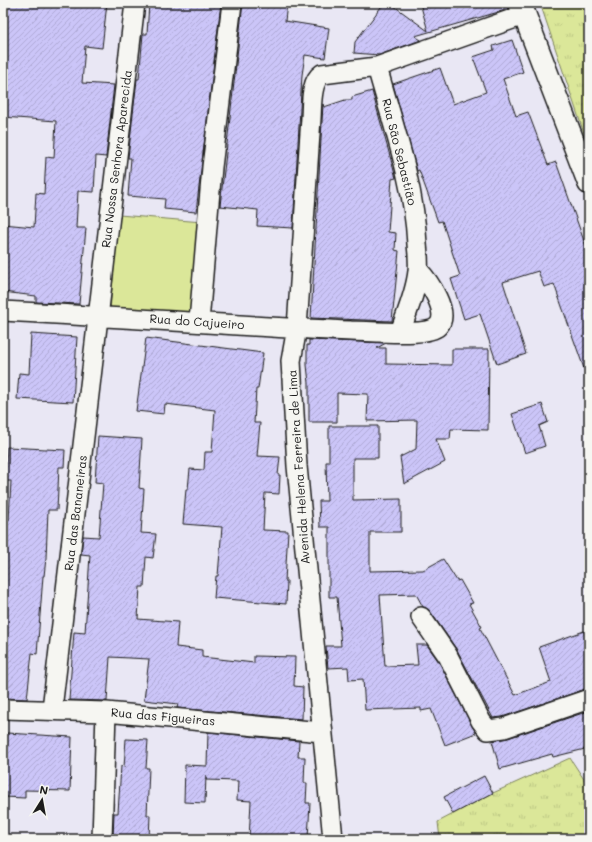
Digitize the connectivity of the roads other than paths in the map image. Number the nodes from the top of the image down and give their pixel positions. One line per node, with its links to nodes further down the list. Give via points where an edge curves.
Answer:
1 (135, 3): 8 (street, Rua Nossa Senhora Aparecida)
2 (232, 3): 9 (street, via 212,167)
3 (522, 9): 4 (street); 5 (street)
4 (377, 67): 6 (street, Rua São Sebastião, via 414,210); 10 (street, Avenida Helena Ferreira de Lima, via 322,74 314,85)
5 (589, 183)
6 (418, 270): 11 (street, Rua São Sebastião, via 414,290); 11 (street, via 426,278 437,298 441,321 439,326 432,330)
7 (3, 311): 8 (street, Rua do Cajueiro)
8 (99, 316): 9 (street, Rua do Cajueiro); 15 (street, Rua das Bananeiras)
9 (199, 322): 10 (street, Rua do Cajueiro)
10 (297, 328): 11 (street, Rua do Cajueiro); 17 (street, Avenida Helena Ferreira de Lima, via 292,349 291,384)
11 (395, 332)
12 (421, 618): 13 (street, via 448,656 488,730 504,728)
13 (589, 699)
14 (3, 708): 15 (street, Rua das Figueiras)
15 (52, 709): 16 (street, Rua das Figueiras)
16 (106, 712): 17 (street, Rua das Figueiras); 18 (street)
17 (322, 732): 19 (street, Avenida Helena Ferreira de Lima)
18 (102, 839)
19 (333, 839)

